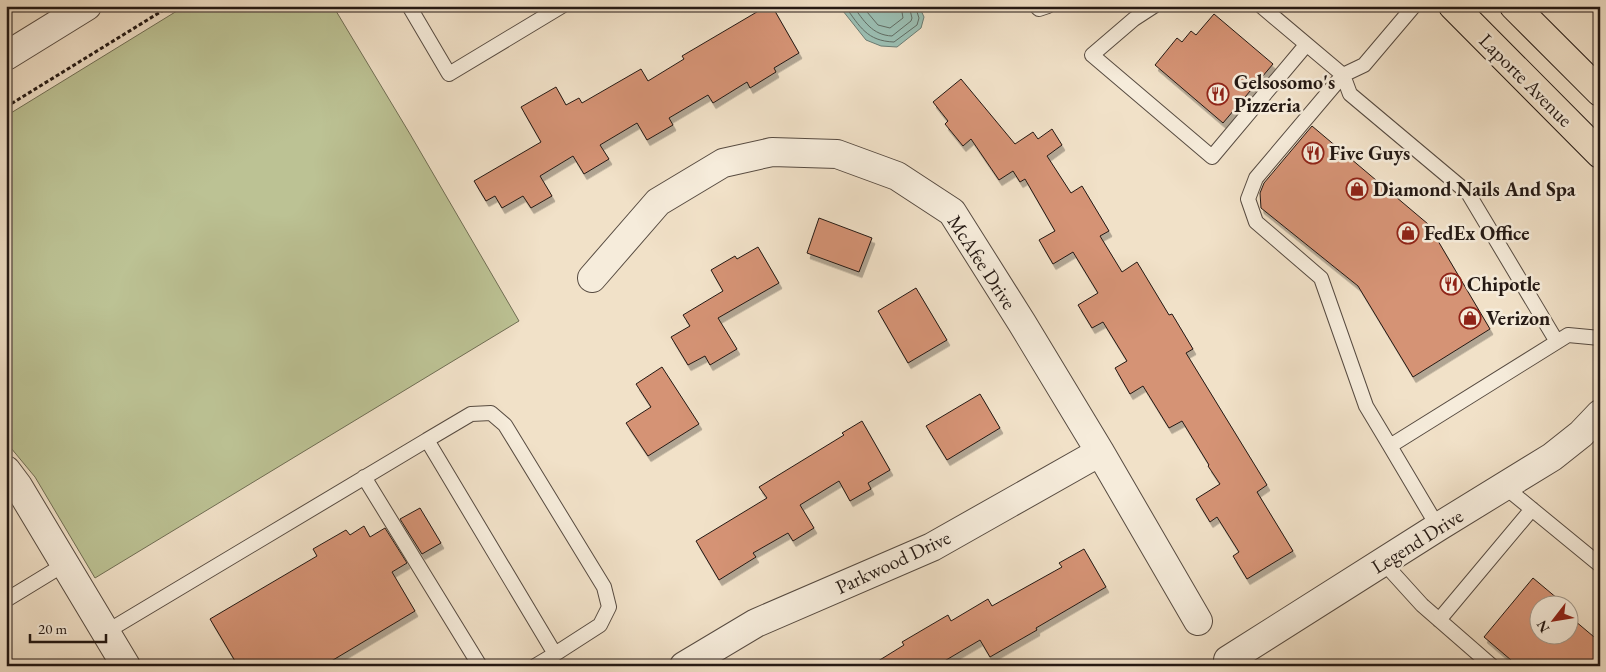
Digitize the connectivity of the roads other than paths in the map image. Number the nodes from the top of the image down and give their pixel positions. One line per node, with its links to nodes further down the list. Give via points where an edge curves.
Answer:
1 (87, 6): 12 (street)
2 (409, 6): 3 (lane, via 449,74)
3 (562, 6)
4 (1036, 6): 5 (lane, via 1039,9)
5 (1048, 6)
6 (1154, 6): 11 (lane, via 1092,55 1212,157)
7 (1261, 6): 11 (lane)
8 (1414, 6): 13 (lane, via 1364,65)
9 (1453, 6): 15 (main road, Laporte Avenue)
10 (1514, 6): 14 (main road)
11 (1306, 45): 13 (lane)
12 (6, 56)
13 (1343, 75): 18 (lane, via 1350,94 1468,193); 21 (lane, via 1256,178 1248,199 1256,222 1321,278 1366,406)
14 (1600, 92)
15 (1600, 154)
16 (592, 278): 22 (street, McAfee Drive, via 658,202 723,163 772,152 836,154 897,176 952,212)
17 (1600, 338): 18 (lane, via 1568,335)
18 (1557, 342): 21 (lane)
19 (1600, 414): 25 (street, Legend Drive, via 1560,451)
20 (427, 440): 24 (lane); 35 (lane); 35 (lane, via 470,414 491,413 505,425 604,587 609,607 600,625)
21 (1390, 446): 27 (lane)
22 (1100, 452): 33 (street, McAfee Drive); 40 (street, Parkwood Drive, via 932,547 756,623)
23 (6, 470): 29 (street)
24 (364, 478): 34 (lane); 38 (lane)
25 (1505, 487): 26 (lane); 27 (street, Legend Drive)
26 (1532, 509): 30 (lane); 32 (lane)
27 (1438, 527): 28 (street, Legend Drive)
28 (1384, 562): 32 (lane); 36 (street, Legend Drive)
29 (65, 564): 31 (lane); 34 (street)
30 (1600, 565)
31 (6, 600)
32 (1438, 620): 41 (lane)
33 (1198, 621)
34 (106, 632): 37 (street)
35 (555, 654): 39 (lane)
36 (1224, 664)
37 (126, 666)
38 (480, 666)
39 (535, 666)
40 (684, 666)
41 (1492, 666)

